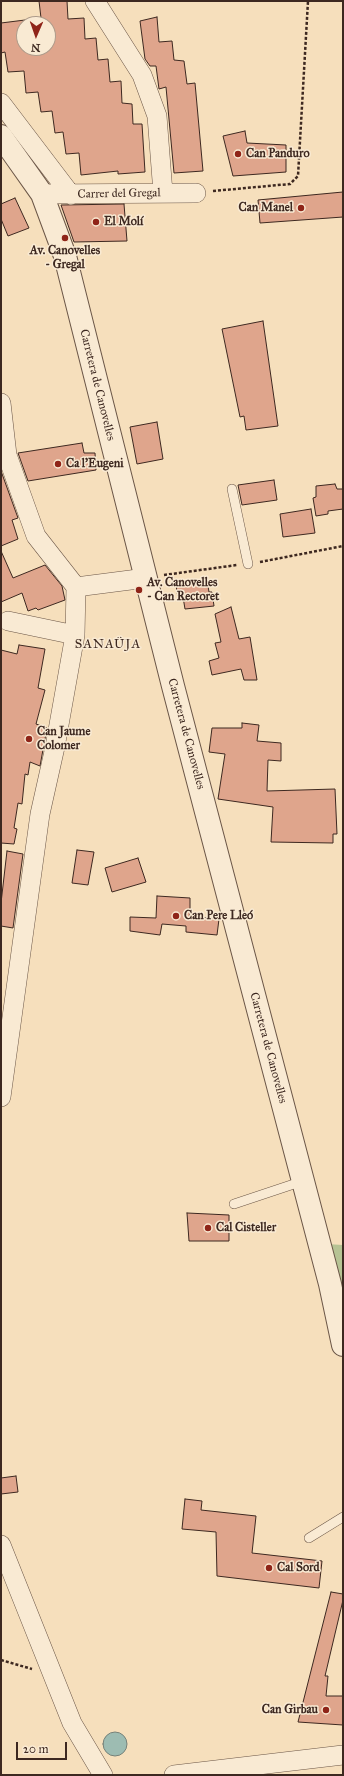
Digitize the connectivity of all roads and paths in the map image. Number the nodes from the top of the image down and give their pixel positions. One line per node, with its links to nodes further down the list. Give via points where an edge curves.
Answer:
1 (96, 1): 4 (street)
2 (111, 1): 4 (street)
3 (308, 1): 8 (path, via 298,176 290,184)
4 (115, 32): 7 (street, via 142,75 157,116)
5 (1, 102): 10 (street)
6 (1, 136): 9 (street, Carretera de Canovelles)
7 (163, 193): 8 (street, Carrer del Gregal); 10 (street, Carrer del Gregal)
8 (196, 193)
9 (42, 194): 10 (street, Carrer del Gregal); 14 (street, Carretera de Canovelles, via 65,256)
10 (71, 195)
11 (1, 403): 15 (street, via 7,455 36,536)
12 (232, 489): 13 (lane)
13 (248, 564)
14 (146, 578): 15 (street); 19 (street, Carretera de Canovelles)
15 (76, 587): 17 (street)
16 (8, 621): 17 (street)
17 (75, 635): 18 (street, via 55,748 40,814)
18 (1, 1096)
19 (303, 1181): 20 (lane); 21 (street, Carretera de Canovelles)
20 (234, 1204)
21 (343, 1345)
22 (343, 1517): 23 (lane)
23 (309, 1538)
24 (1, 1545): 26 (street)
25 (1, 1660): 26 (path, via 8,1664)
26 (52, 1673): 28 (street, via 72,1723)
27 (343, 1755): 29 (street)
28 (103, 1775)
29 (174, 1775)

